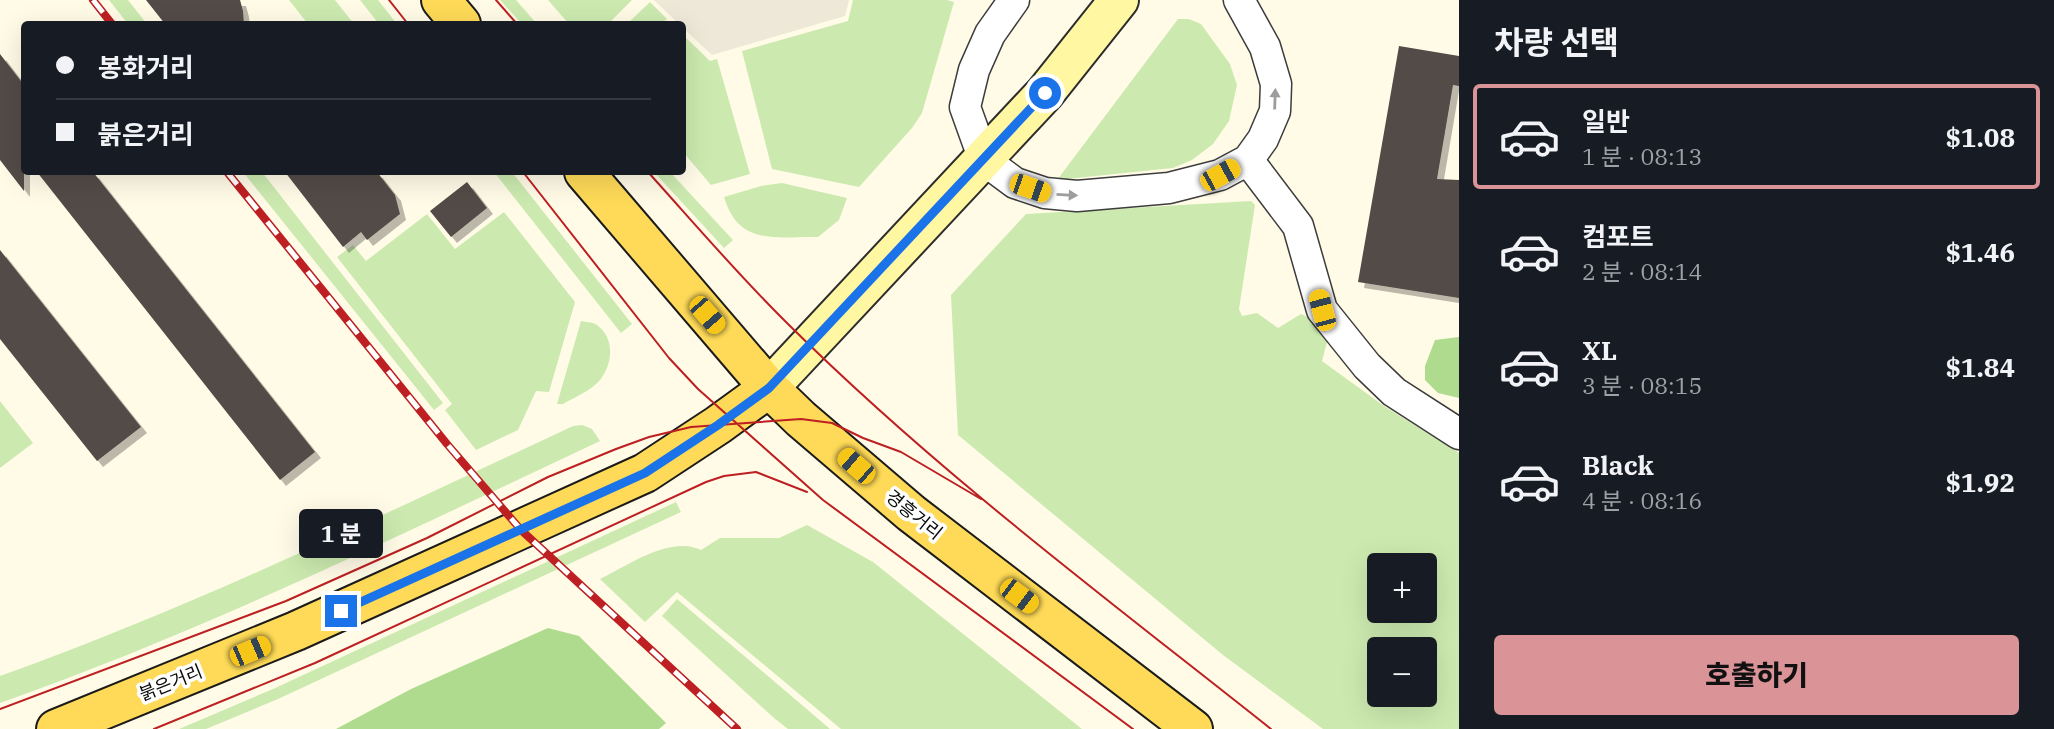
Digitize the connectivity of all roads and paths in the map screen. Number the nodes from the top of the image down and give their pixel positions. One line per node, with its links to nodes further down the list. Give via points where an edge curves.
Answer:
1 (441, 0): 5 (main road)
2 (1014, 0): 6 (street, via 979,58 965,107)
3 (1119, 0): 6 (main road)
4 (1239, 0): 7 (street, one-way to 4, via 1275,111 1276,84 1265,47)
5 (458, 21)
6 (984, 160): 7 (street, one-way to 7, via 1016,183 1045,193 1077,196 1169,188 1220,175); 9 (main road)
7 (1248, 160): 10 (street, via 1298,226 1322,310 1394,392)
8 (587, 175): 9 (main road, 경흥거리)
9 (769, 388): 11 (main road, 붉은거리, via 645,473 296,631); 12 (main road, 경흥거리, via 911,513)
10 (1459, 434)
11 (56, 729)
12 (1193, 729)

